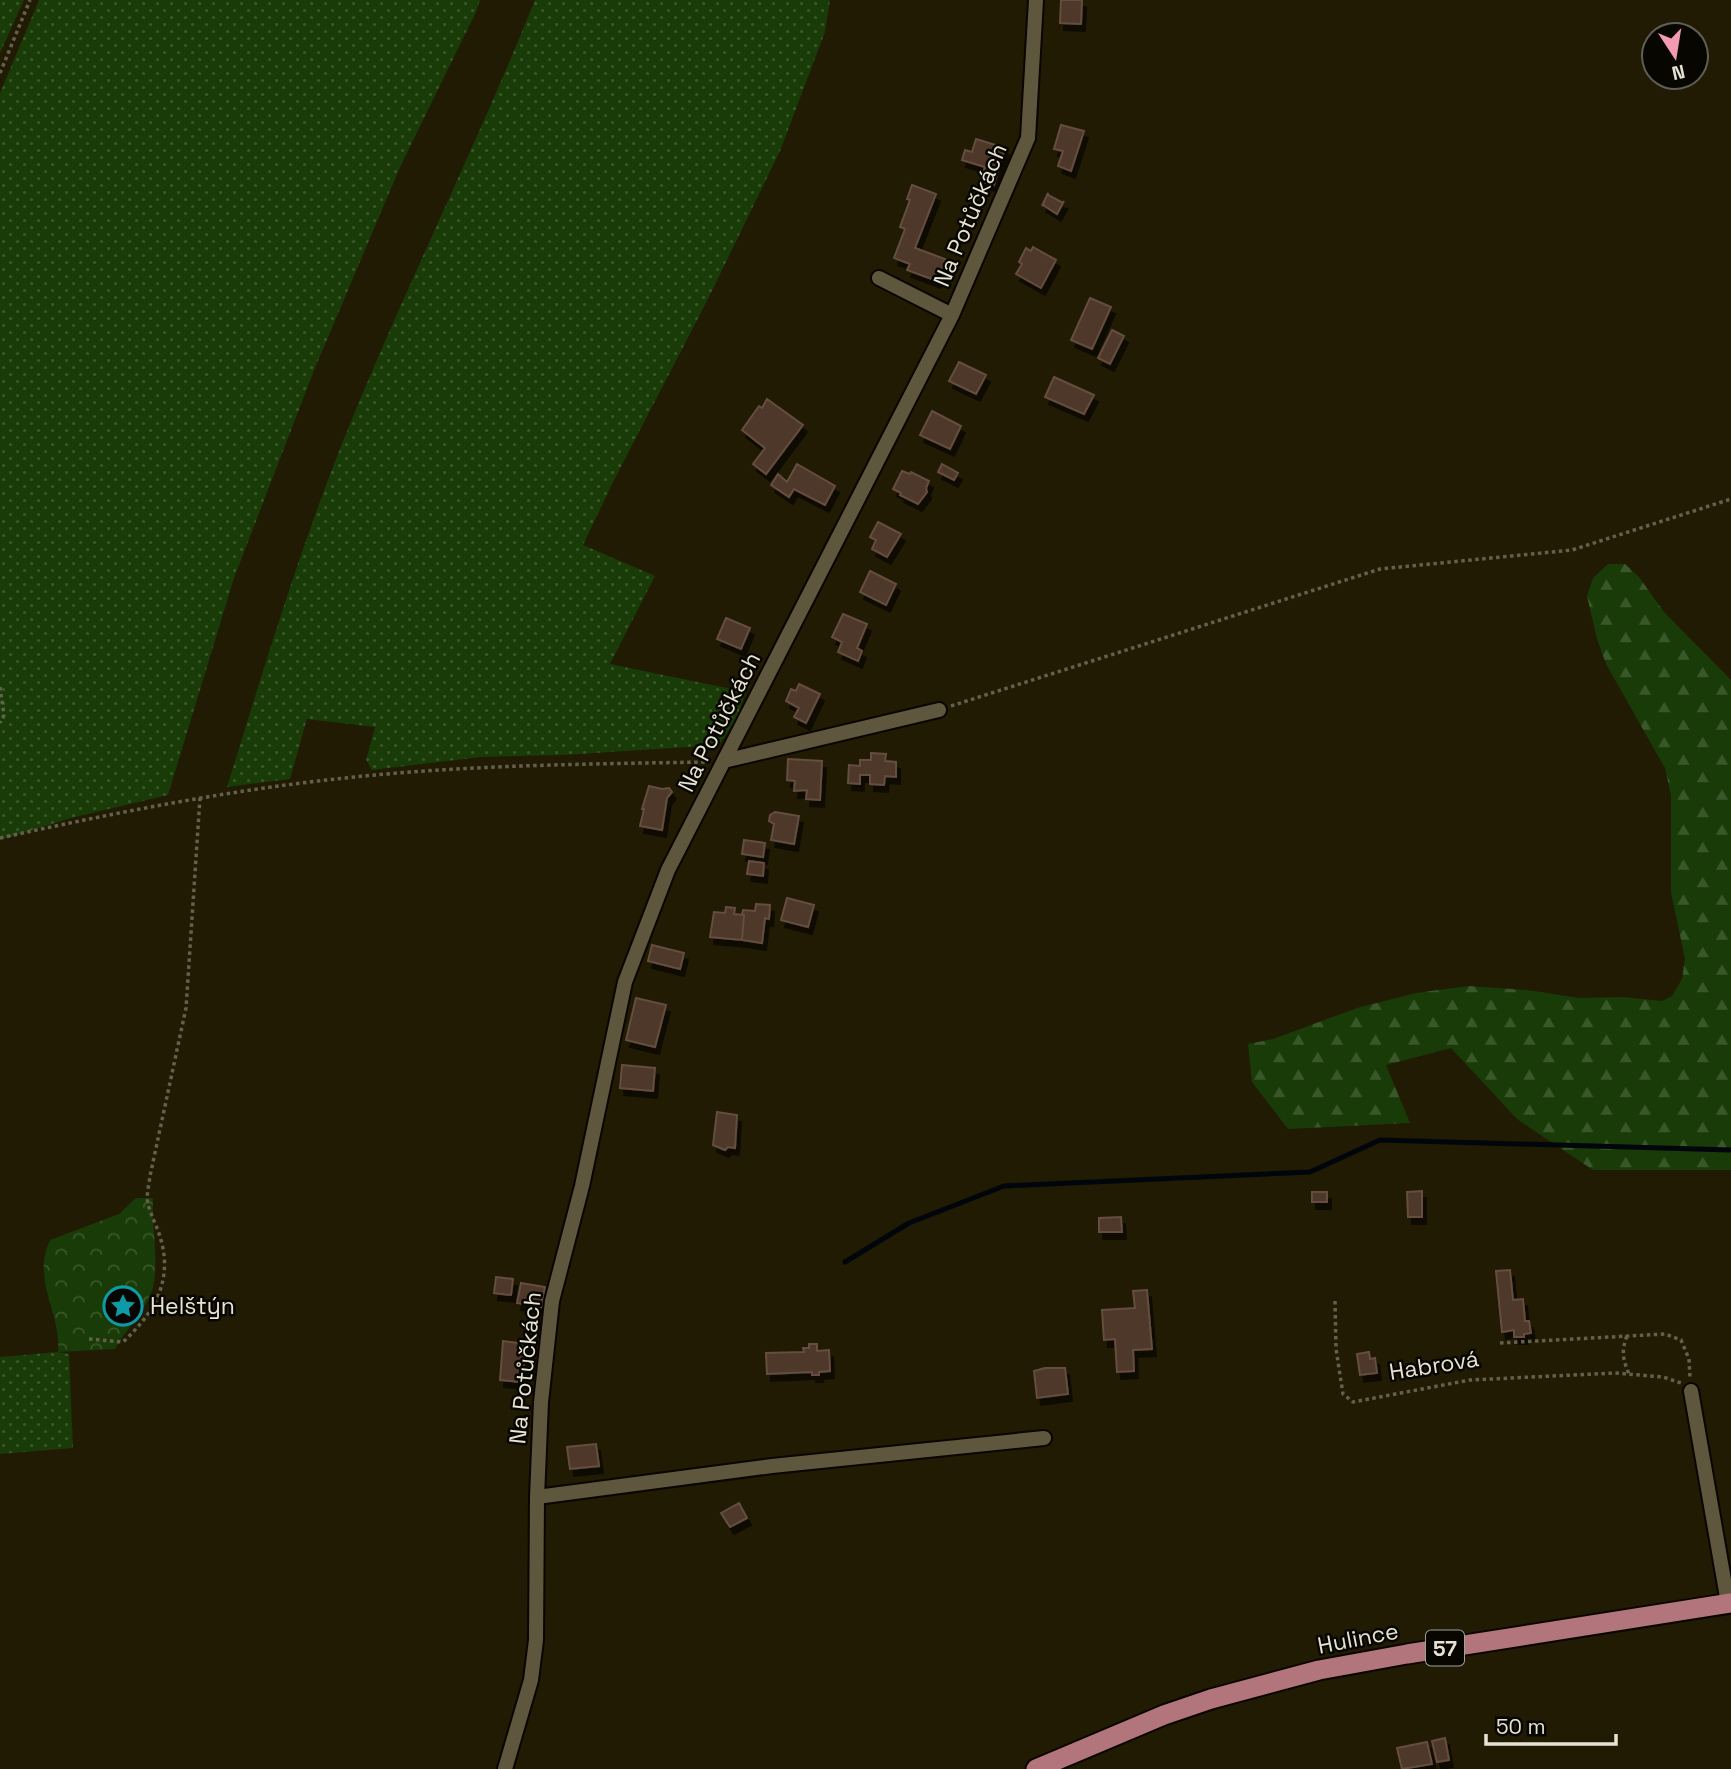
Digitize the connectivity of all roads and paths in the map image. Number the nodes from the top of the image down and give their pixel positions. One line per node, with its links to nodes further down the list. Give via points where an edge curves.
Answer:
1 (30, 0): 3 (path)
2 (1036, 0): 5 (street, Na Potůčkách, via 1028,138)
3 (0, 73)
4 (879, 278): 5 (street)
5 (952, 315): 10 (street, Na Potůčkách)
6 (1731, 499): 8 (path, via 1572,550 1380,569)
7 (0, 687): 9 (path, via 4,715)
8 (939, 710): 10 (street)
9 (0, 723)
10 (724, 761): 11 (path, via 498,766 348,778); 20 (street, Na Potůčkách, via 668,870 625,982 582,1186 552,1301)
11 (200, 798): 12 (path); 15 (path, via 186,1008 149,1176 148,1201 162,1242 162,1288 156,1305 123,1342)
12 (0, 838)
13 (1335, 1301): 17 (path, Habrová, via 1343,1394 1353,1402 1470,1380)
14 (1627, 1336): 16 (path, Habrová); 17 (path, via 1623,1359); 18 (path, Habrová, via 1665,1334 1681,1340 1689,1359)
15 (89, 1339)
16 (1500, 1343)
17 (1629, 1374): 18 (path, Habrová, via 1662,1377)
18 (1691, 1391): 21 (street)
19 (1044, 1438): 20 (street, via 772,1466)
20 (537, 1497): 22 (street, Na Potůčkách, via 536,1640 531,1680)
21 (1729, 1603): 23 (main road, Hulince / 57, via 1319,1670 1164,1715)
22 (505, 1769)
23 (1036, 1769)

